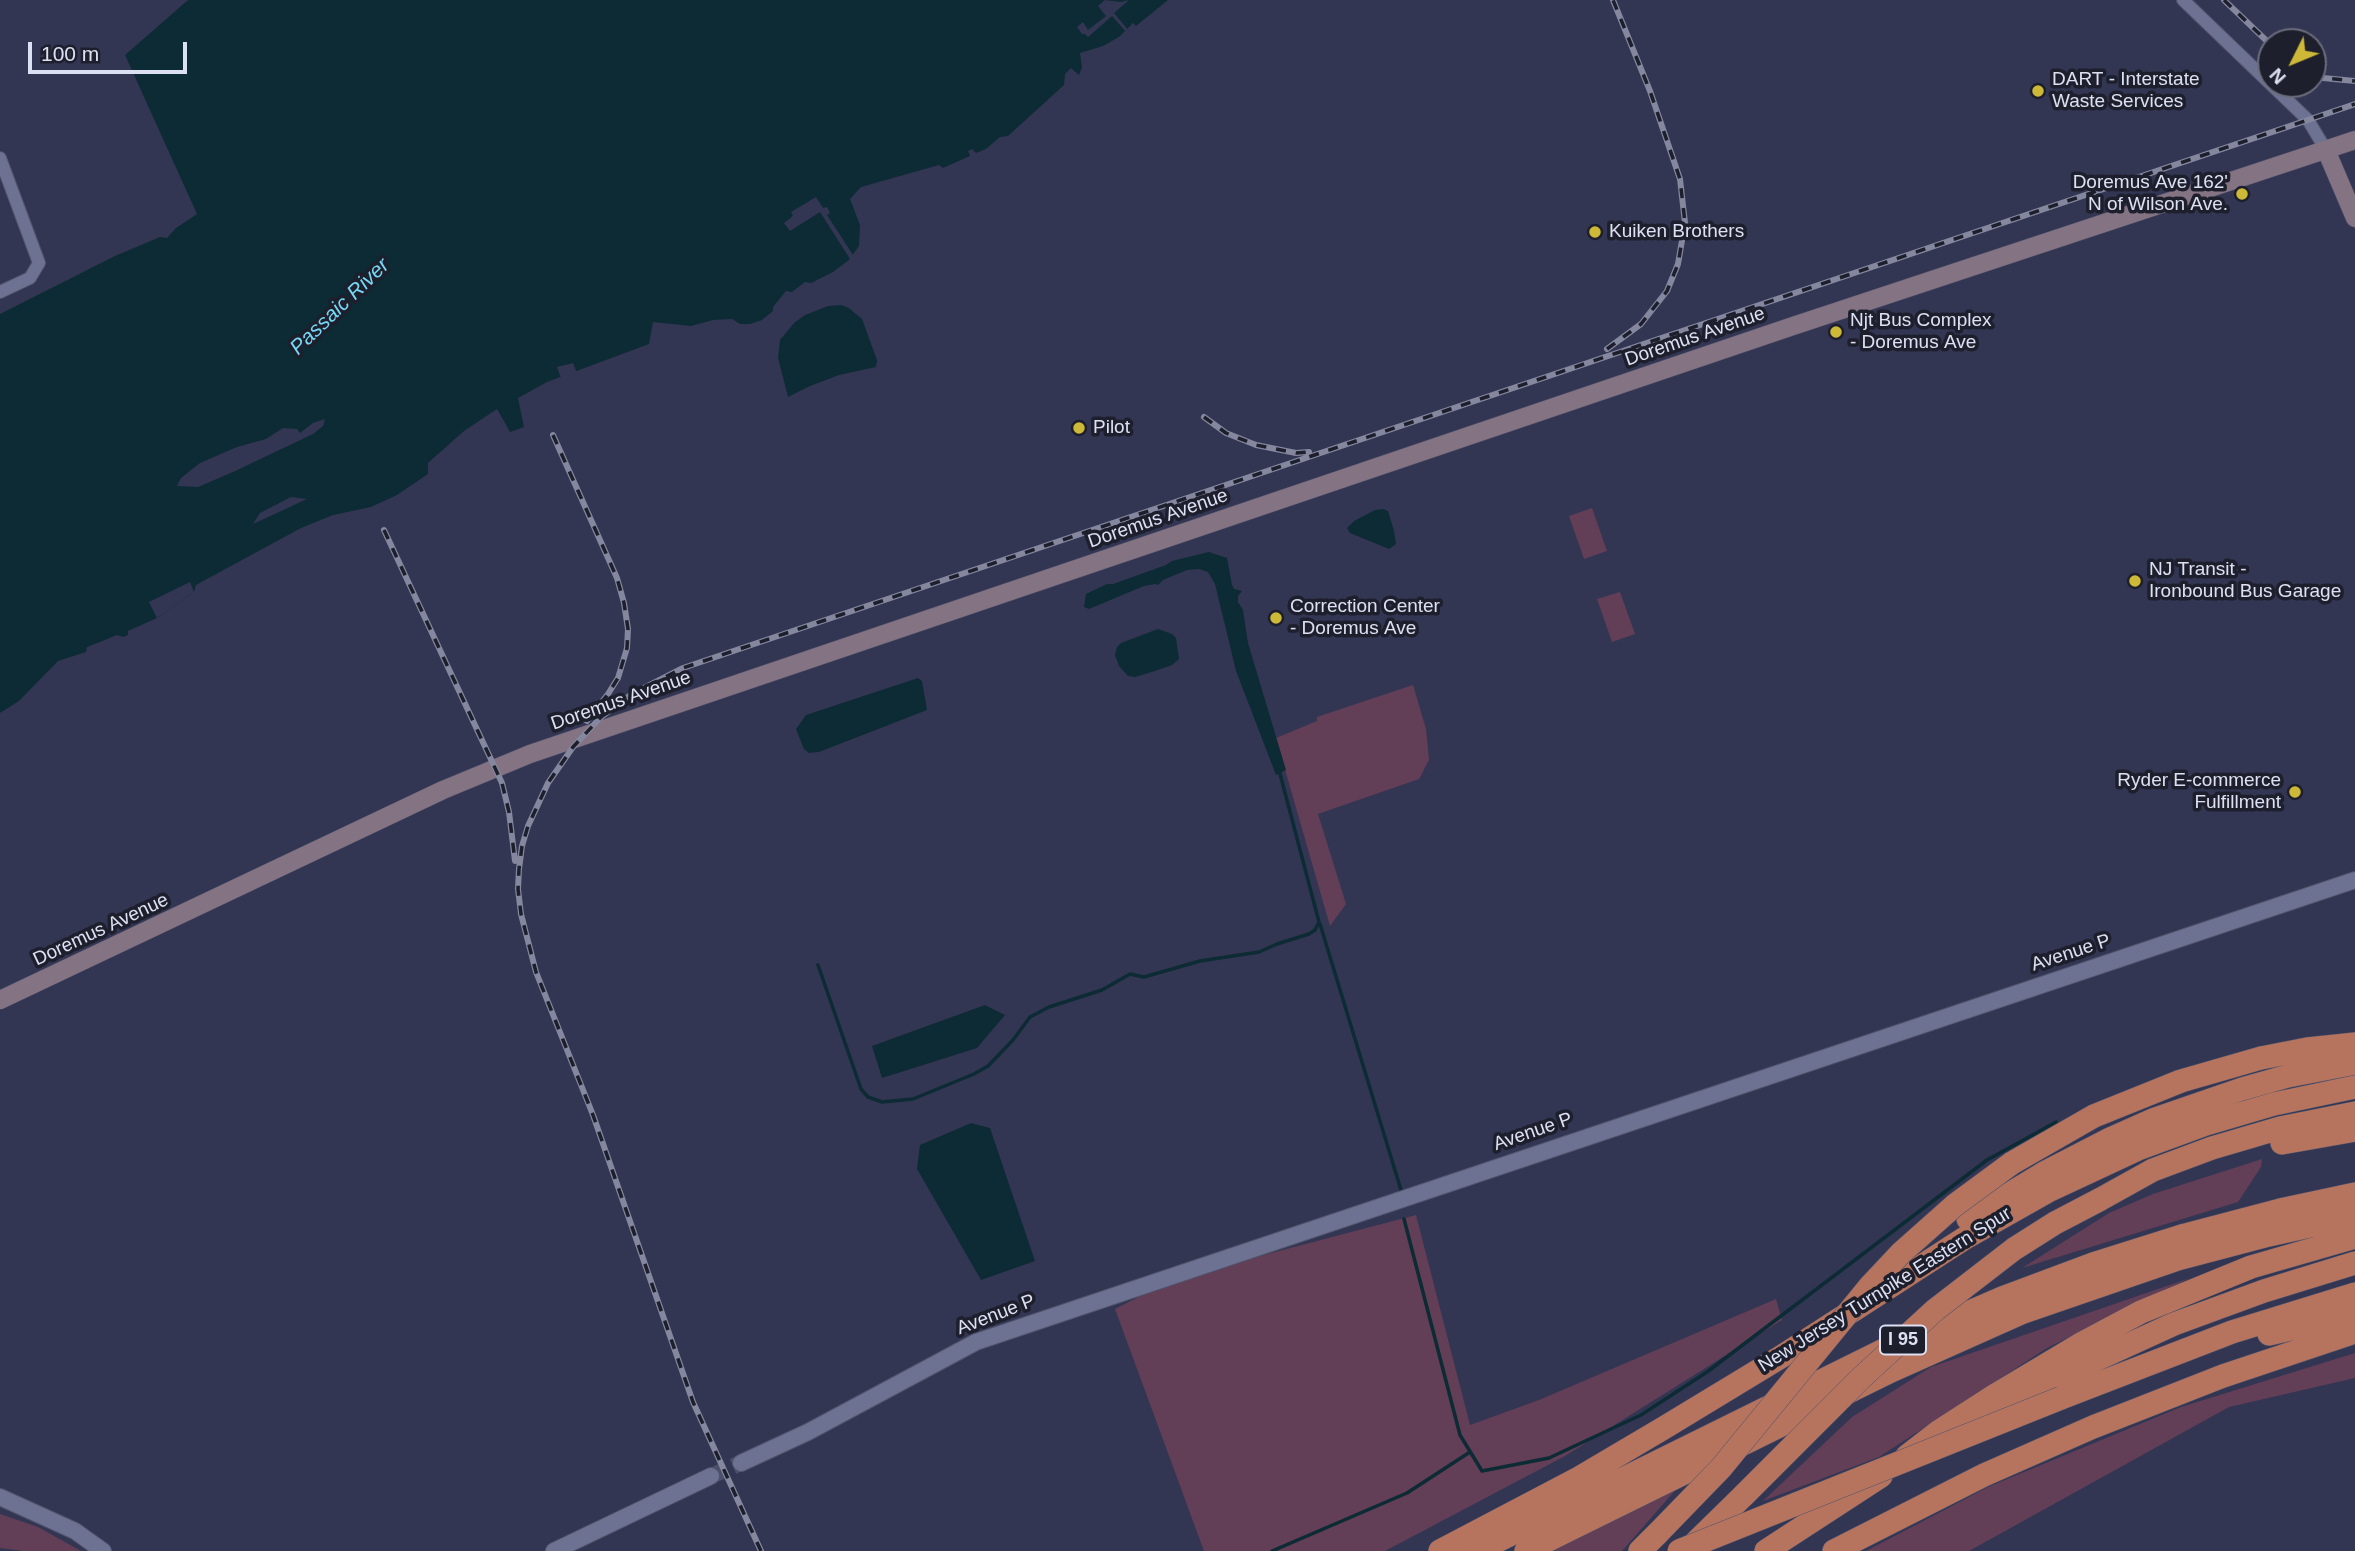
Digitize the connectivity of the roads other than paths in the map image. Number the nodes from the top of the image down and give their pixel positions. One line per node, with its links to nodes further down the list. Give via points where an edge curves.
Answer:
1 (2183, 0): 3 (street, via 2308,120)
2 (2355, 140): 3 (main road, Doremus Avenue)
3 (2326, 149): 5 (main road); 8 (main road, Doremus Avenue, via 530,754 443,790)
4 (0, 158): 6 (street, via 39,263 30,278)
5 (2355, 218)
6 (0, 292)
7 (2355, 880): 24 (street, Avenue P, via 976,1342)
8 (0, 1000)
9 (2355, 1044): 33 (highway, bridge, via 2261,1058 2181,1081 2054,1138 1974,1190 1870,1286 1728,1459)
10 (2355, 1063): 23 (highway, via 2224,1094 2077,1155 1989,1205 1784,1342)
11 (2355, 1087): 23 (highway, New Jersey Turnpike Eastern Spur / I 95, via 2217,1120 2072,1179 1965,1238)
12 (2355, 1112): 15 (highway, I 95, via 2212,1148 2153,1170)
13 (2355, 1130): 15 (highway, I 95, via 2250,1151)
14 (2355, 1194): 31 (highway, New Jersey Turnpike Eastern Spur / I 95, via 2185,1235 1991,1302 1879,1352)
15 (2099, 1200): 35 (highway, I 95, bridge, via 2036,1235 1944,1302)
16 (2355, 1216): 32 (highway, I 95, via 2178,1259 2010,1318 1879,1377)
17 (2355, 1237): 25 (highway, via 2251,1267 2141,1312 1988,1400)
18 (2355, 1264): 25 (highway, via 2241,1299 2133,1342)
19 (2355, 1294): 22 (highway, via 2243,1328)
20 (2355, 1314): 22 (highway, via 2226,1345)
21 (2355, 1332): 37 (highway, via 2103,1423 1984,1475)
22 (2128, 1376): 34 (highway, bridge, via 2061,1398)
23 (1725, 1391): 30 (highway, New Jersey Turnpike Eastern Spur / I 95, via 1599,1466)
24 (741, 1463)
25 (1888, 1471): 36 (highway)
26 (711, 1476): 29 (street)
27 (0, 1497): 28 (street, via 75,1531)
28 (103, 1551)
29 (554, 1551)
30 (1440, 1551)
31 (1477, 1551)
32 (1525, 1551)
33 (1640, 1551)
34 (1679, 1551)
35 (1686, 1551)
36 (1766, 1551)
37 (1834, 1551)

